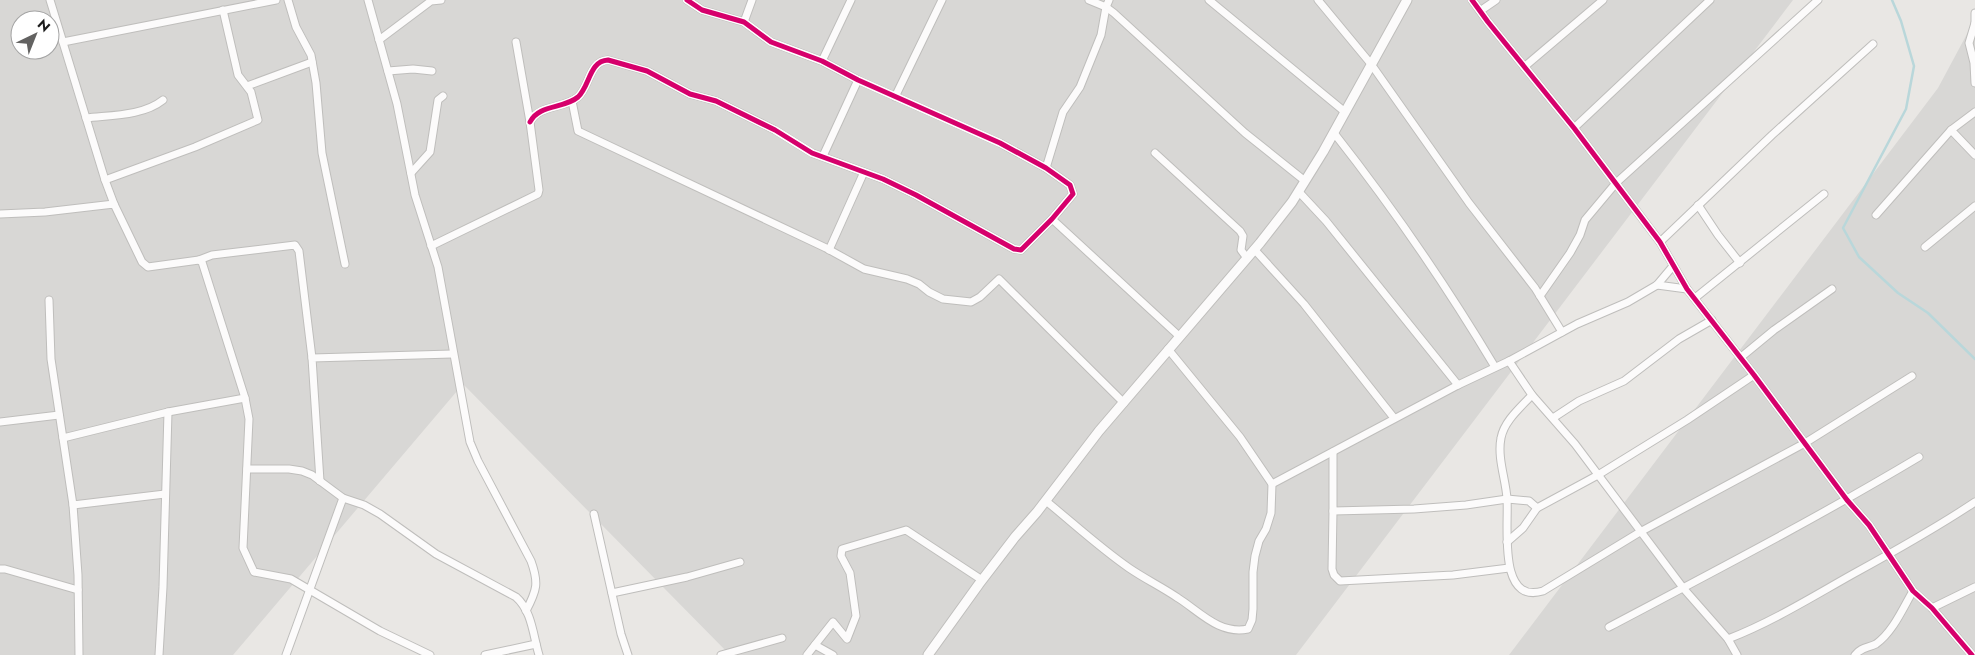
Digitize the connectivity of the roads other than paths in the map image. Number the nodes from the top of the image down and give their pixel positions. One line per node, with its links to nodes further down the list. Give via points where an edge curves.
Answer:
1 (50, 0): 26 (street)
2 (276, 0): 20 (street)
3 (288, 0): 29 (street)
4 (368, 0): 25 (street)
5 (441, 0): 25 (street, via 431,1)
6 (687, 0): 23 (street, via 702,10)
7 (752, 0): 23 (street)
8 (851, 0): 30 (street)
9 (942, 0): 39 (street)
10 (1089, 0): 19 (street)
11 (1209, 0): 42 (street)
12 (1318, 0): 31 (street)
13 (1407, 0): 31 (street)
14 (1472, 0): 21 (street)
15 (1496, 0): 21 (street)
16 (1603, 0): 32 (street)
17 (1710, 0): 46 (street)
18 (1818, 0): 57 (street)
19 (1108, 3): 52 (street, via 1101,35 1080,87 1064,112); 56 (street, via 1231,120)
20 (223, 10): 26 (street); 37 (street, via 238,75)
21 (1480, 12): 32 (street)
22 (1975, 13): 24 (street)
23 (744, 22): 30 (street, via 771,42)
24 (1975, 24): 36 (street, via 1970,48)
25 (379, 40): 33 (street)
26 (63, 42): 44 (street)
27 (516, 42): 45 (street)
28 (1873, 44): 61 (street)
29 (312, 62): 37 (street); 74 (street, via 322,153)
30 (822, 62): 35 (street)
31 (1371, 64): 42 (street); 79 (street, via 1469,203)
32 (1524, 67): 46 (street)
33 (388, 71): 34 (street, via 413,68); 54 (street)
34 (432, 72)
35 (858, 80): 39 (street); 51 (street)
36 (1975, 83)
37 (247, 86): 55 (street, via 258,120)
38 (443, 96): 54 (street, via 438,100 430,152)
39 (896, 97): 52 (street)
40 (164, 100): 44 (street, via 154,107)
41 (572, 101): 45 (street, via 536,113); 51 (street, via 584,90 594,66 601,60 608,60 641,68 690,94 716,101); 70 (street, via 578,131)
42 (1344, 112): 48 (street)
43 (1975, 112): 47 (street)
44 (86, 118): 55 (street)
45 (530, 122): 67 (street, via 538,194)
46 (1574, 128): 57 (street)
47 (1951, 130): 50 (street); 64 (street)
48 (1334, 132): 56 (street); 90 (street, via 1442,280)
49 (1155, 153): 71 (street, via 1240,230 1243,236 1241,250)
50 (1975, 155)
51 (823, 156): 53 (street)
52 (1046, 168): 65 (street, via 1073,190)
53 (864, 172): 65 (street, via 916,195 1014,249 1021,250); 70 (street)
54 (410, 173): 67 (street)
55 (105, 180): 60 (street)
56 (1305, 181): 58 (street)
57 (1616, 183): 66 (street); 79 (street, via 1585,220 1570,253)
58 (1299, 192): 69 (street); 93 (street)
59 (1824, 194): 73 (street)
60 (114, 204): 63 (street); 72 (street, via 142,262 148,267)
61 (1698, 205): 66 (street); 73 (street)
62 (1975, 206): 68 (street)
63 (0, 214)
64 (1876, 215)
65 (1052, 219): 84 (street)
66 (1660, 242): 75 (street)
67 (431, 246): 86 (street, via 438,267)
68 (1925, 247)
69 (1254, 249): 71 (street); 99 (street, via 1304,304)
70 (829, 250): 96 (street, via 864,269 919,284 943,299 971,302 999,279)
71 (1247, 258): 84 (street)
72 (199, 260): 87 (street, via 294,245 300,251); 95 (street, via 204,265)
73 (1740, 263): 80 (street)
74 (344, 264)
75 (1673, 266): 76 (street); 77 (street)
76 (1657, 285): 77 (street); 83 (street)
77 (1687, 288): 80 (street)
78 (1832, 289): 88 (street)
79 (1540, 296): 83 (street)
80 (1695, 298): 82 (street)
81 (49, 300): 98 (street, via 51,359)
82 (1712, 320): 88 (street); 100 (street, via 1624,381 1579,401)
83 (1562, 332): 89 (street)
84 (1178, 336): 85 (street)
85 (1168, 349): 96 (street); 109 (street, via 1240,437)
86 (452, 354): 87 (street); 134 (street, via 470,442 536,574 536,589)
87 (312, 358): 108 (street)
88 (1740, 358): 91 (street)
89 (1509, 361): 90 (street); 94 (street)
90 (1495, 367): 93 (street)
91 (1754, 375): 103 (street); 107 (street)
92 (1912, 376): 103 (street)
93 (1458, 385): 99 (street)
94 (1532, 395): 100 (street); 112 (street, via 1506,426 1501,438)
95 (245, 398): 97 (street); 106 (street, via 249,419)
96 (1124, 403): 114 (street)
97 (168, 412): 102 (street); 110 (street)
98 (59, 414): 101 (street); 102 (street)
99 (1394, 418): 104 (street)
100 (1553, 418): 107 (street)
101 (0, 422)
102 (63, 438): 116 (street)
103 (1805, 443): 113 (street); 120 (street)
104 (1333, 452): 109 (street); 118 (street)
105 (1919, 457): 113 (street)
106 (247, 469): 108 (street, via 302,471); 128 (street, via 243,548 254,572 291,579)
107 (1598, 475): 117 (street); 120 (street)
108 (320, 481): 111 (street)
109 (1272, 484): 114 (street, via 1271,513 1252,572 1252,620 1248,629 1239,631 1206,619 1159,588)
110 (165, 494): 116 (street); 142 (street)
111 (343, 498): 128 (street); 134 (street, via 380,514 436,554 516,597)
112 (1507, 499): 117 (street, via 1529,501); 118 (street, via 1414,509); 121 (street)
113 (1847, 500): 122 (street); 129 (street)
114 (1046, 501): 126 (street)
115 (1975, 502): 122 (street)
116 (73, 504): 130 (street)
117 (1537, 508): 121 (street, via 1523,528)
118 (1333, 511): 124 (street, via 1332,569 1340,581 1453,575)
119 (594, 514): 132 (street)
120 (1640, 532): 124 (street, via 1534,594 1513,579); 129 (street)
121 (1507, 542): 124 (street)
122 (1889, 554): 131 (street); 137 (street, via 1759,627)
123 (740, 562): 132 (street)
124 (1509, 568)
125 (0, 569): 130 (street)
126 (982, 580): 139 (street, via 906,530 842,549 840,556 850,573 856,616 847,639 833,622); 151 (street)
127 (1975, 587): 133 (street)
128 (310, 588): 143 (street); 144 (street, via 380,631)
129 (1684, 589): 135 (street); 137 (street)
130 (78, 590): 141 (street)
131 (1913, 591): 133 (street); 153 (street, via 1896,620 1876,644)
132 (612, 593): 147 (street)
133 (1932, 608): 154 (street)
134 (526, 611): 138 (street)
135 (1609, 627)
136 (782, 638): 148 (street)
137 (1728, 639): 152 (street)
138 (536, 644): 140 (street); 146 (street)
139 (815, 645): 149 (street); 150 (street)
140 (497, 654): 145 (street)
141 (79, 655)
142 (159, 655)
143 (286, 655)
144 (430, 655)
145 (485, 655)
146 (539, 655)
147 (628, 655)
148 (722, 655)
149 (807, 655)
150 (833, 655)
151 (928, 655)
152 (1737, 655)
153 (1855, 655)
154 (1972, 655)

